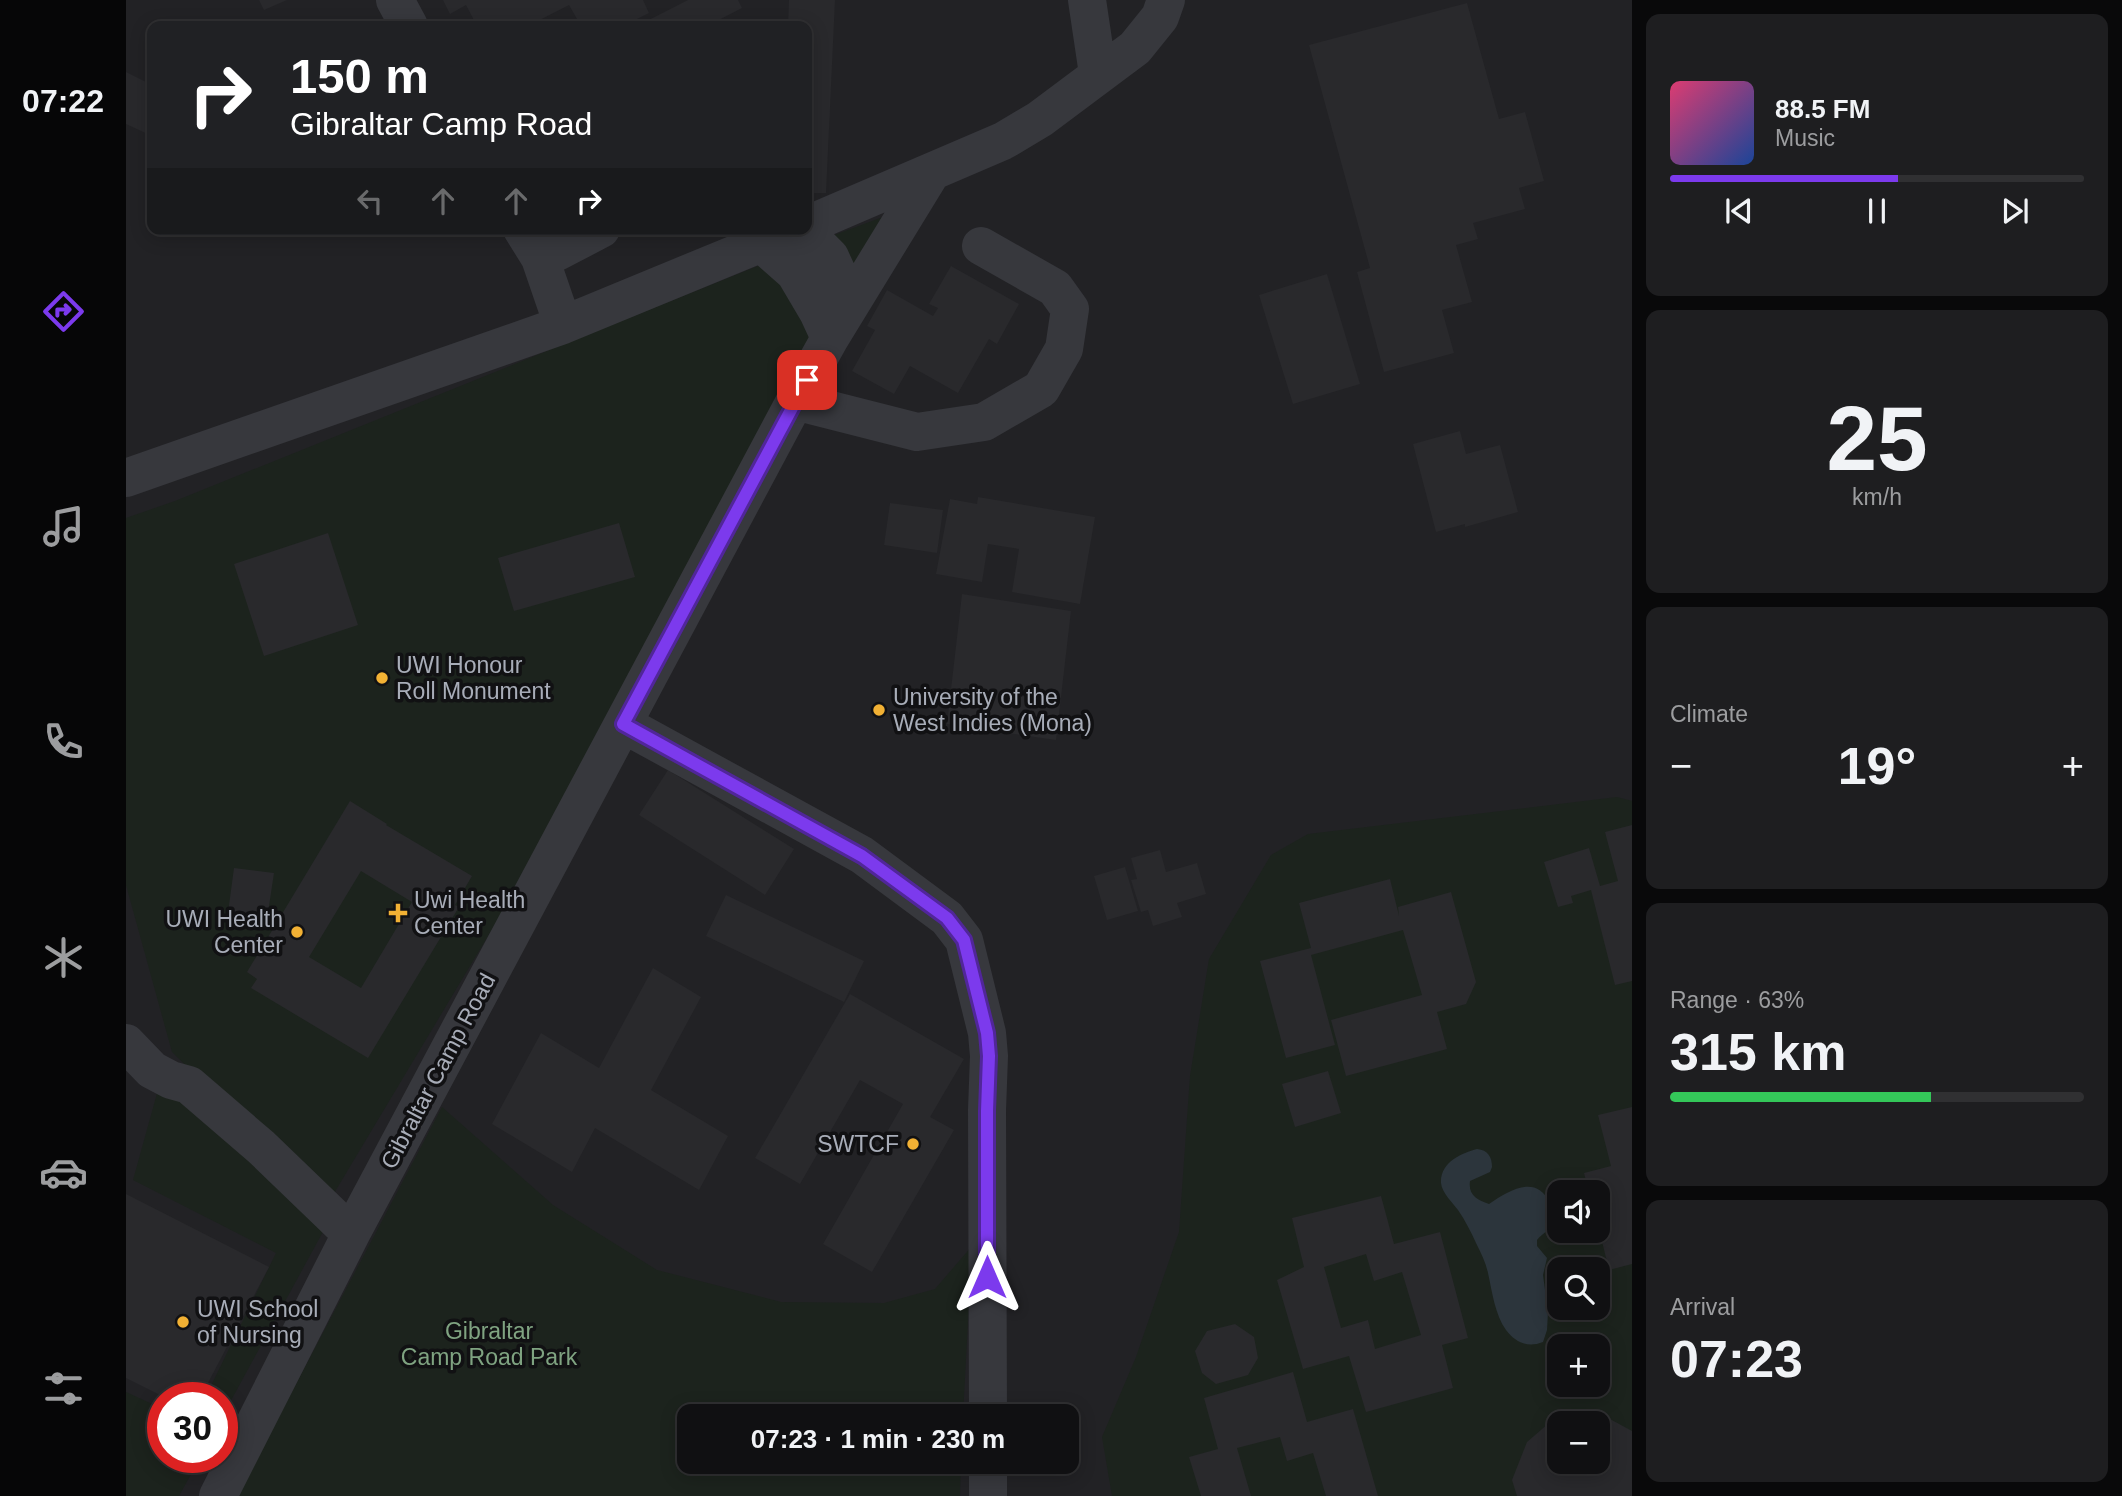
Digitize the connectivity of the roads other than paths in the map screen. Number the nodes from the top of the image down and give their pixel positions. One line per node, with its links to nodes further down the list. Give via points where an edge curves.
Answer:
1 (395, 0): 4 (street)
2 (1087, 0): 5 (street)
3 (1166, 0): 5 (street, via 1160,17 1135,48)
4 (406, 21)
5 (1098, 74): 6 (street, via 1003,141)
6 (931, 173): 7 (street); 14 (street, Gibraltar Camp Road)
7 (812, 223)
8 (573, 235): 12 (street)
9 (781, 235): 11 (street)
10 (808, 235): 14 (street, via 830,257)
11 (761, 243): 15 (street); 16 (street, via 795,273)
12 (531, 244): 15 (street)
13 (981, 246): 17 (street, via 1055,288 1070,309 1064,349 1041,389 984,422 917,432)
14 (851, 303): 16 (street, Gibraltar Camp Road)
15 (563, 325): 18 (street)
16 (830, 338): 17 (street, Gibraltar Camp Road)
17 (795, 401): 19 (street, Gibraltar Camp Road)
18 (126, 478)
19 (623, 724): 21 (street, Gibraltar Camp Road); 22 (street, via 862,856 947,918 964,940 989,1056)
20 (126, 1042): 21 (street, via 152,1070 189,1085)
21 (352, 1232): 24 (street, Gibraltar Camp Road)
22 (988, 1404)
23 (988, 1474): 25 (street)
24 (218, 1496)
25 (988, 1496)

